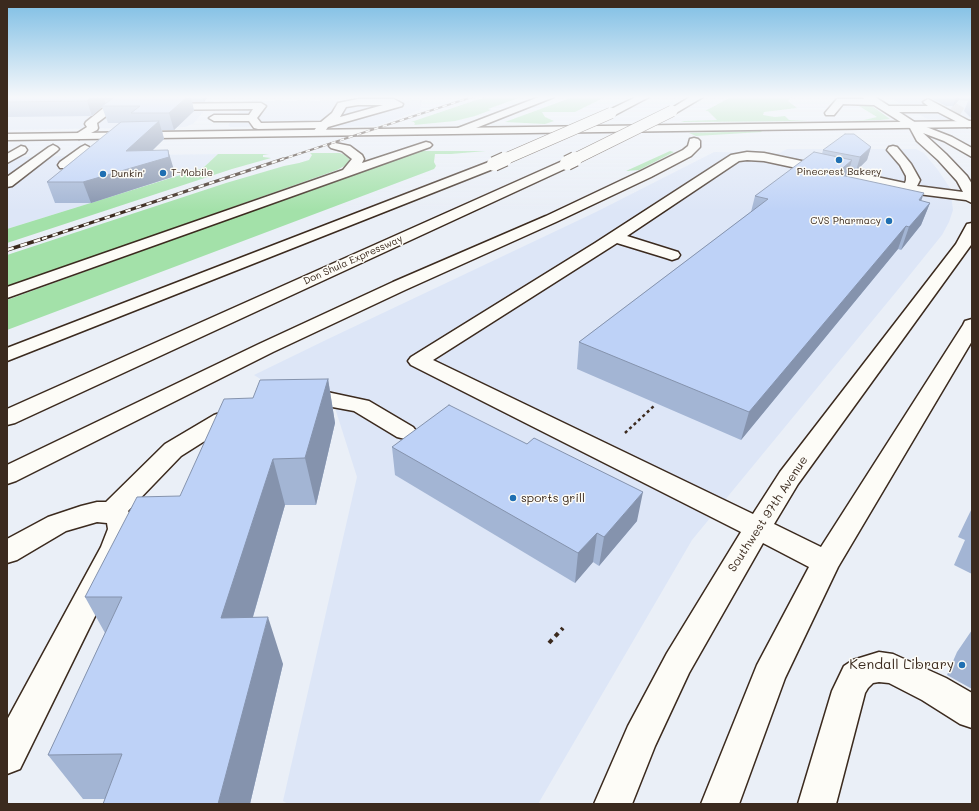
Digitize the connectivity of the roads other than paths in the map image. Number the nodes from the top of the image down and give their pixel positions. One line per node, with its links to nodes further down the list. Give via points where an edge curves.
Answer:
1 (139, 135): 2 (main road); 9 (main road); 28 (main road, via 98,143)
2 (148, 135)
3 (450, 135): 23 (main road)
4 (561, 135): 46 (main road, bridge, via 494,164)
5 (624, 135): 49 (main road, Don Shula Expressway, bridge)
6 (682, 135): 14 (main road)
7 (918, 135): 11 (main road)
8 (937, 135): 12 (main road)
9 (79, 136): 10 (main road)
10 (7, 137)
11 (921, 139): 12 (main road); 38 (main road, via 896,142 912,176); 39 (main road, via 956,171)
12 (948, 139): 13 (main road); 31 (main road)
13 (972, 139)
14 (694, 141): 15 (main road); 17 (main road); 51 (main road, via 694,147 687,152 646,174 273,345)
15 (709, 141)
16 (637, 142): 19 (main road)
17 (679, 142)
18 (567, 143): 20 (main road)
19 (582, 143)
20 (512, 144)
21 (365, 145): 26 (main road)
22 (388, 145): 23 (main road)
23 (426, 145): 24 (main road); 36 (main road)
24 (441, 145)
25 (323, 146): 26 (main road)
26 (335, 146): 36 (main road, via 346,148 358,159)
27 (53, 149): 28 (main road); 30 (main road); 34 (main road)
28 (89, 149): 35 (main road)
29 (7, 150): 30 (main road)
30 (21, 150): 32 (main road)
31 (972, 153)
32 (7, 159)
33 (7, 164): 34 (main road)
34 (33, 164): 37 (main road)
35 (64, 166)
36 (347, 174): 44 (main road)
37 (7, 183)
38 (913, 189): 39 (main road); 40 (main road); 42 (main road, via 764,157 740,157 722,166)
39 (972, 198)
40 (972, 206)
41 (972, 228): 53 (main road, Southwest 97th Avenue, via 963,245 789,478)
42 (615, 237): 43 (main road); 53 (main road, via 418,361)
43 (672, 255)
44 (7, 293)
45 (972, 325): 55 (main road)
46 (7, 355)
47 (279, 401): 50 (main road, via 308,398 345,402 361,406)
48 (255, 407): 52 (main road, via 222,420 174,450)
49 (7, 418)
50 (405, 432)
51 (7, 475)
52 (112, 512): 54 (main road, via 98,512 57,524); 57 (main road, via 120,519 119,538)
53 (757, 529): 55 (main road); 58 (main road, Southwest 97th Avenue, via 678,663 640,738)
54 (7, 552)
55 (826, 562): 59 (main road, via 769,676)
56 (972, 712): 60 (main road, via 898,671 879,667 864,670 856,677 849,691)
57 (7, 756)
58 (613, 804)
59 (720, 804)
60 (816, 804)

